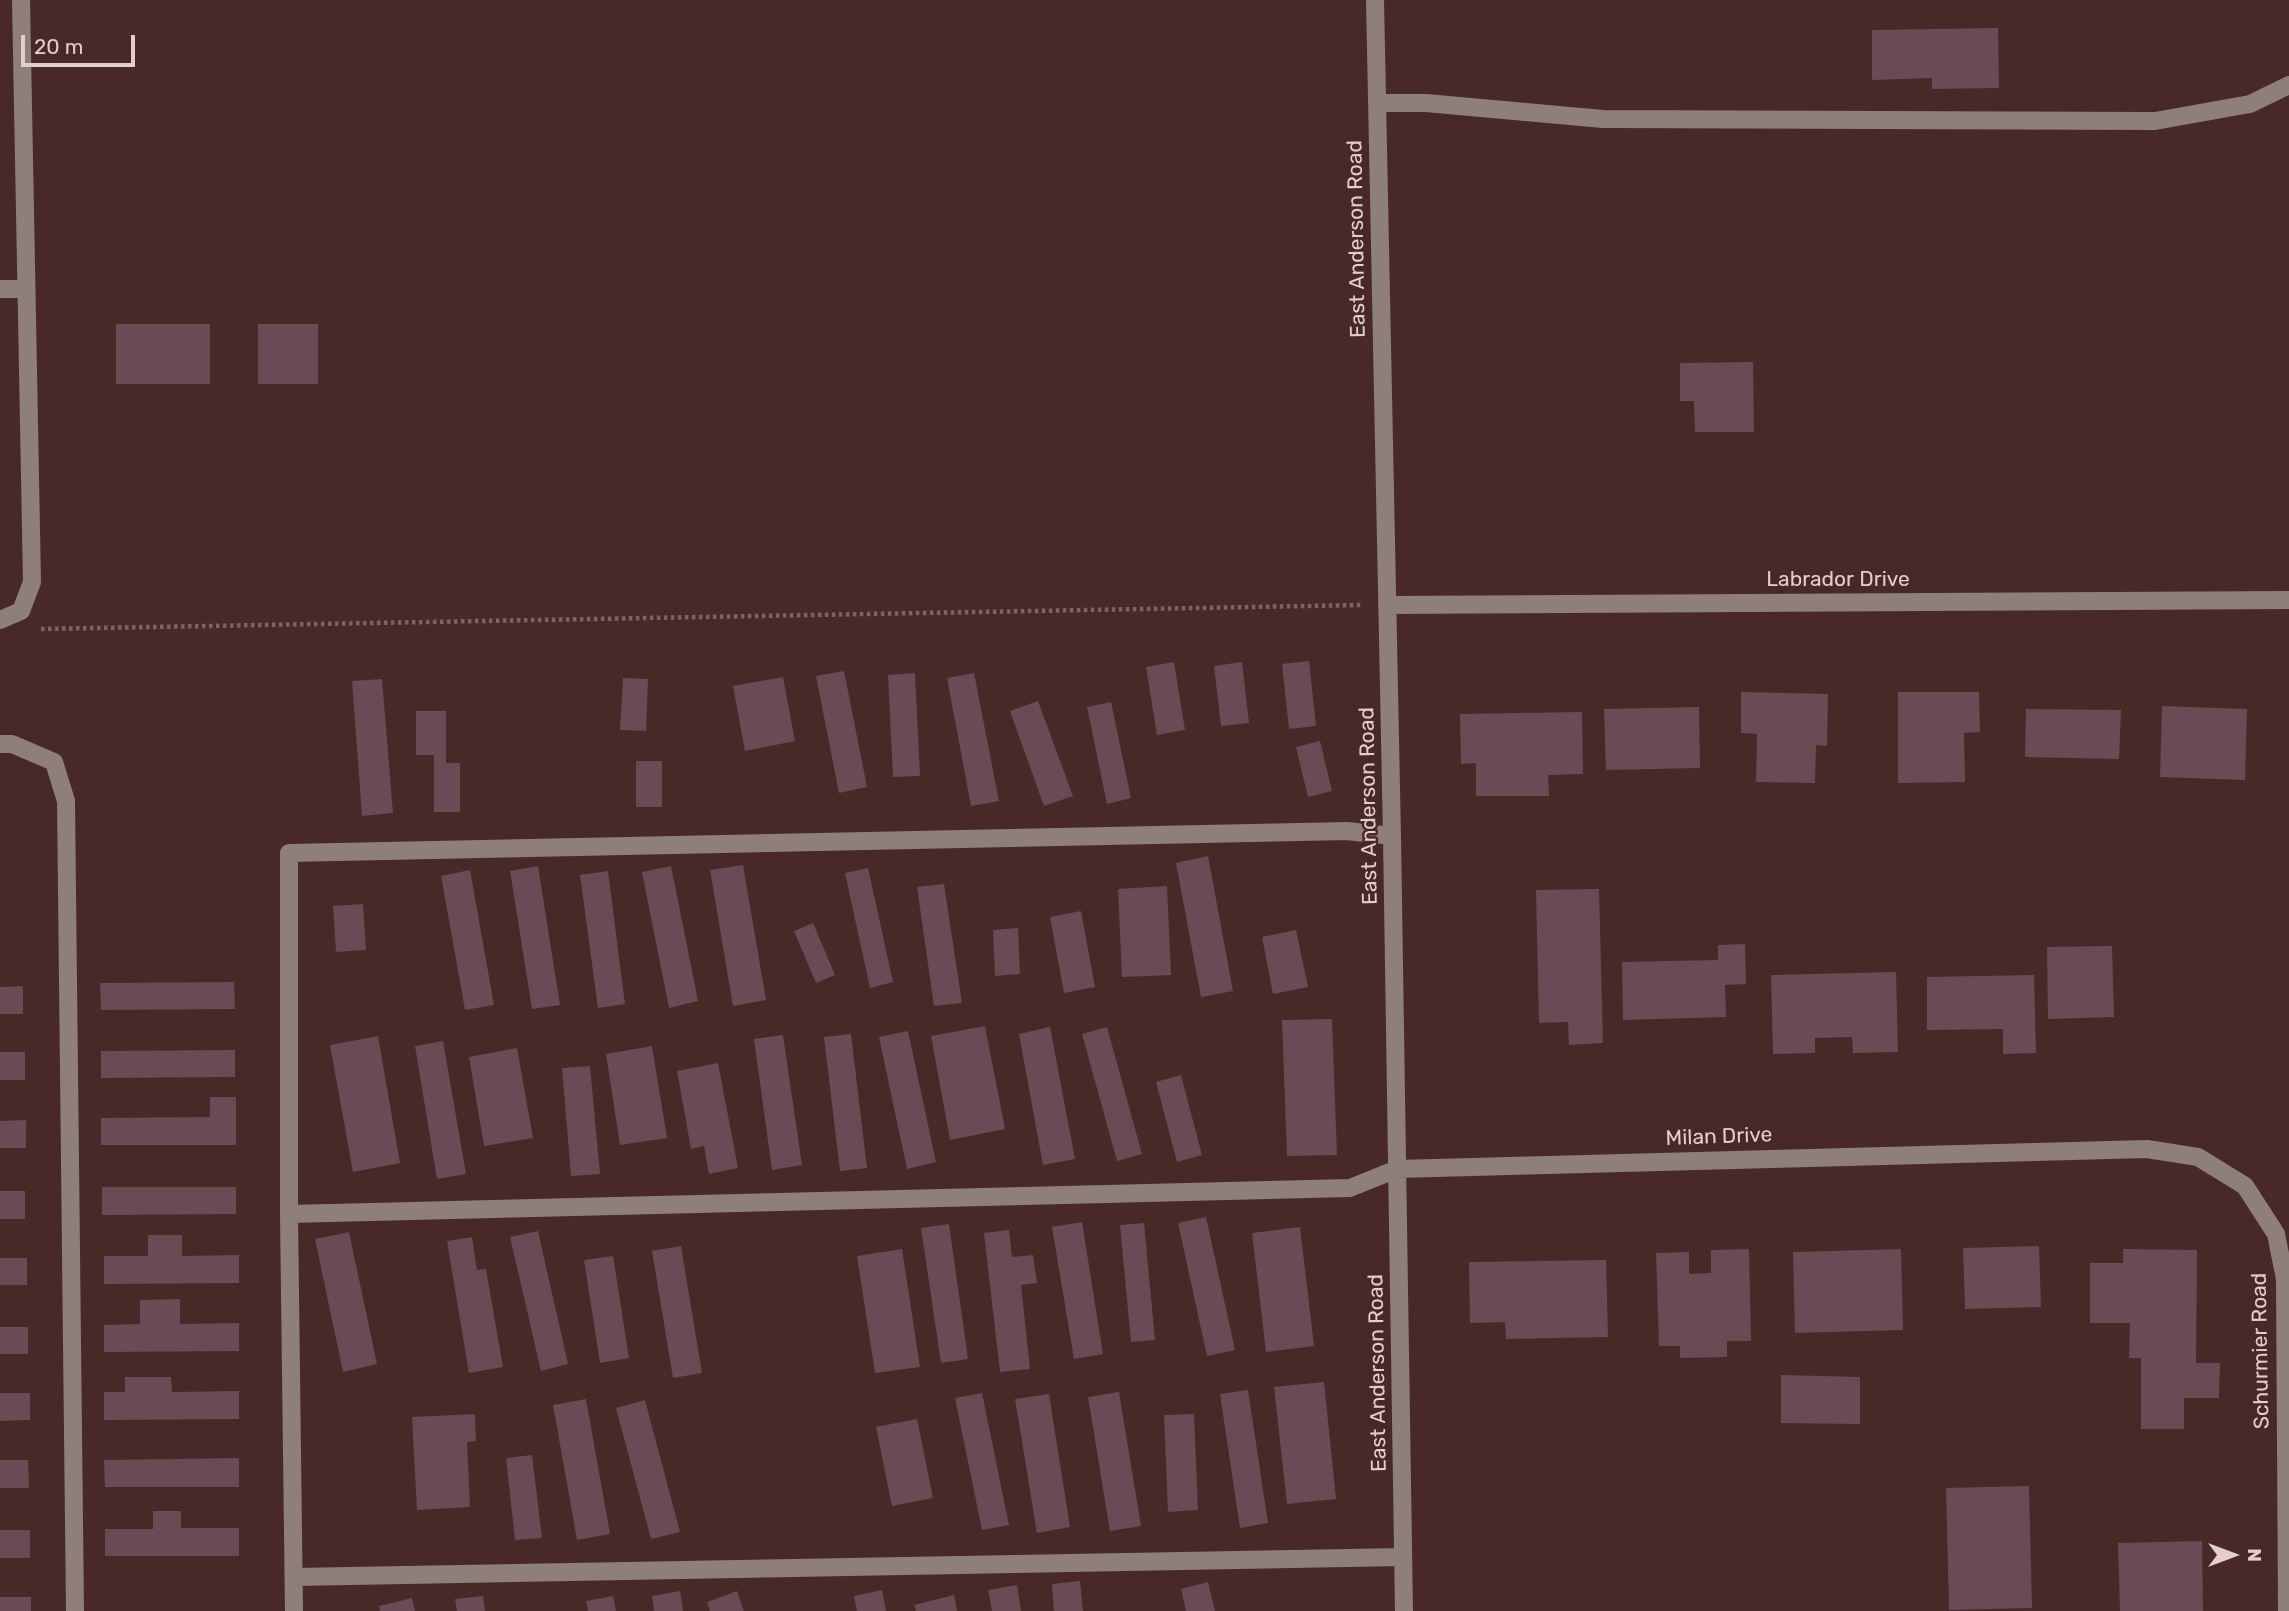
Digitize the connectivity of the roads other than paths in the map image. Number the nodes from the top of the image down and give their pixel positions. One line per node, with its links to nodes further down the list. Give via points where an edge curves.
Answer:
1 (21, 0): 6 (street)
2 (1375, 0): 4 (street, East Anderson Road)
3 (2289, 85): 4 (street, via 2250,104 2155,121 1603,119)
4 (1377, 103): 8 (street, East Anderson Road)
5 (0, 289): 6 (street)
6 (25, 289): 9 (street, via 32,582 21,611)
7 (2289, 600): 8 (street, Labrador Drive)
8 (1387, 605): 11 (street, East Anderson Road)
9 (0, 620)
10 (0, 744): 17 (street, via 12,744 54,762 66,801)
11 (1392, 836): 13 (street, East Anderson Road); 14 (street, via 1333,831 289,853)
12 (2041, 1151): 13 (street, Milan Drive); 20 (street, Schurmier Road, via 2147,1149 2198,1157 2245,1186 2276,1234 2285,1279)
13 (1397, 1168): 14 (street, via 1350,1188); 15 (street, East Anderson Road)
14 (289, 1214): 16 (street)
15 (1403, 1557): 16 (street); 19 (street, East Anderson Road)
16 (294, 1577): 18 (street)
17 (75, 1611)
18 (294, 1611)
19 (1404, 1611)
20 (2287, 1611)

